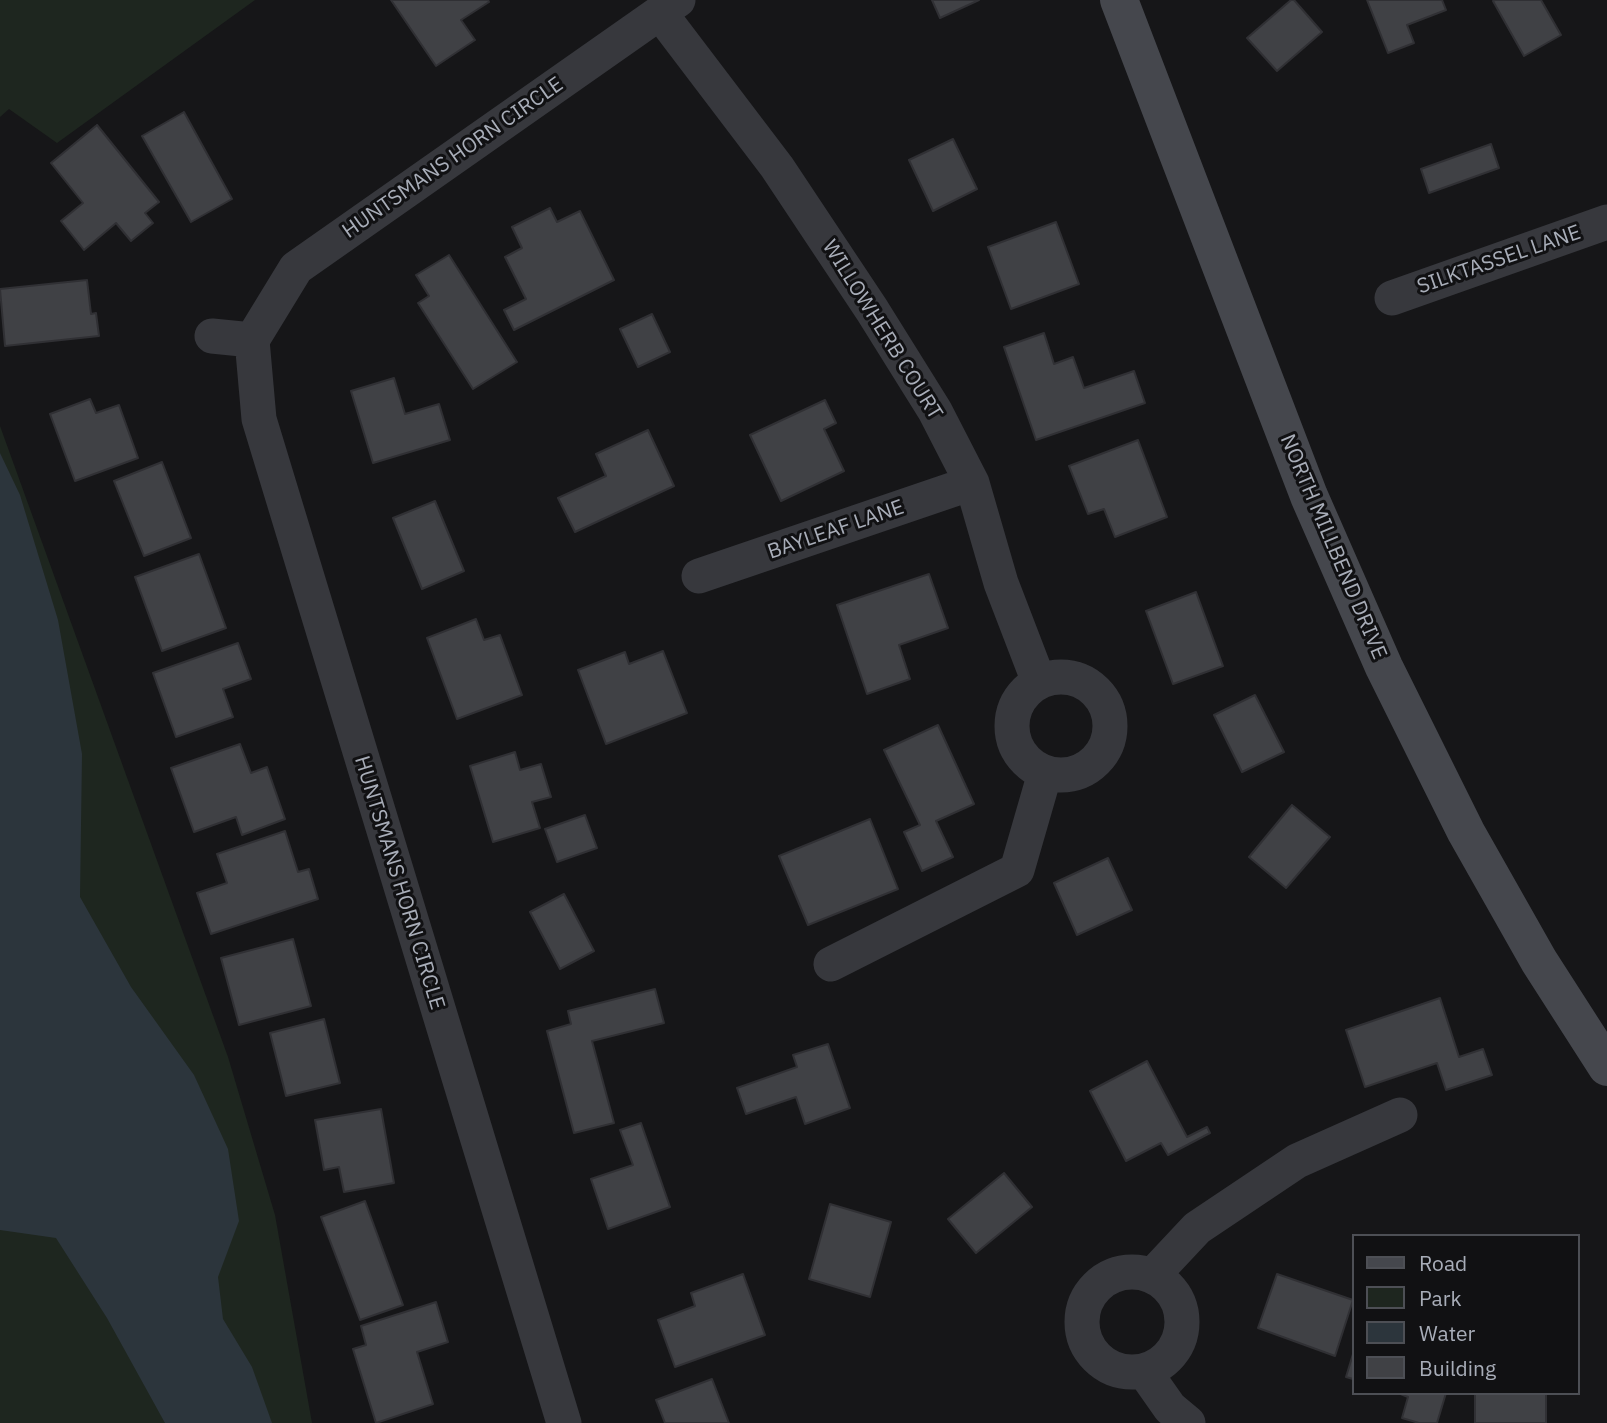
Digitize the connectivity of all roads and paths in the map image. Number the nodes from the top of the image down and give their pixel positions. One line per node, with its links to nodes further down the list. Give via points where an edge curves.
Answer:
1 (1119, 0): 12 (street, NORTH MILLBEND DRIVE, via 1309,496 1384,667 1473,844 1539,961)
2 (669, 6): 6 (street, HUNTSMANS HORN CIRCLE, via 296,268); 7 (street, WILLOWHERB COURT, via 872,310 935,411)
3 (1607, 222): 4 (street, SILKTASSEL LANE)
4 (1392, 298)
5 (212, 335): 6 (street)
6 (252, 340): 16 (street, HUNTSMANS HORN CIRCLE, via 259,419)
7 (972, 483): 8 (street, BAYLEAF LANE); 9 (street, WILLOWHERB COURT, via 1001,583)
8 (699, 576)
9 (1039, 682): 10 (street, via 1021,696 1011,729 1022,757); 10 (street, via 1066,677 1082,681 1104,702 1110,729 1106,746 1086,768 1066,775)
10 (1045, 773): 11 (street, via 1017,870)
11 (831, 964)
12 (1607, 1066)
13 (1400, 1115): 14 (street, via 1297,1161 1197,1228)
14 (1152, 1276): 15 (street, via 1176,1298 1181,1335 1159,1364); 15 (street, via 1120,1273 1104,1281 1083,1312 1086,1341 1095,1355 1112,1368)
15 (1143, 1371): 17 (street, via 1170,1408)
16 (564, 1423)
17 (1188, 1423)

